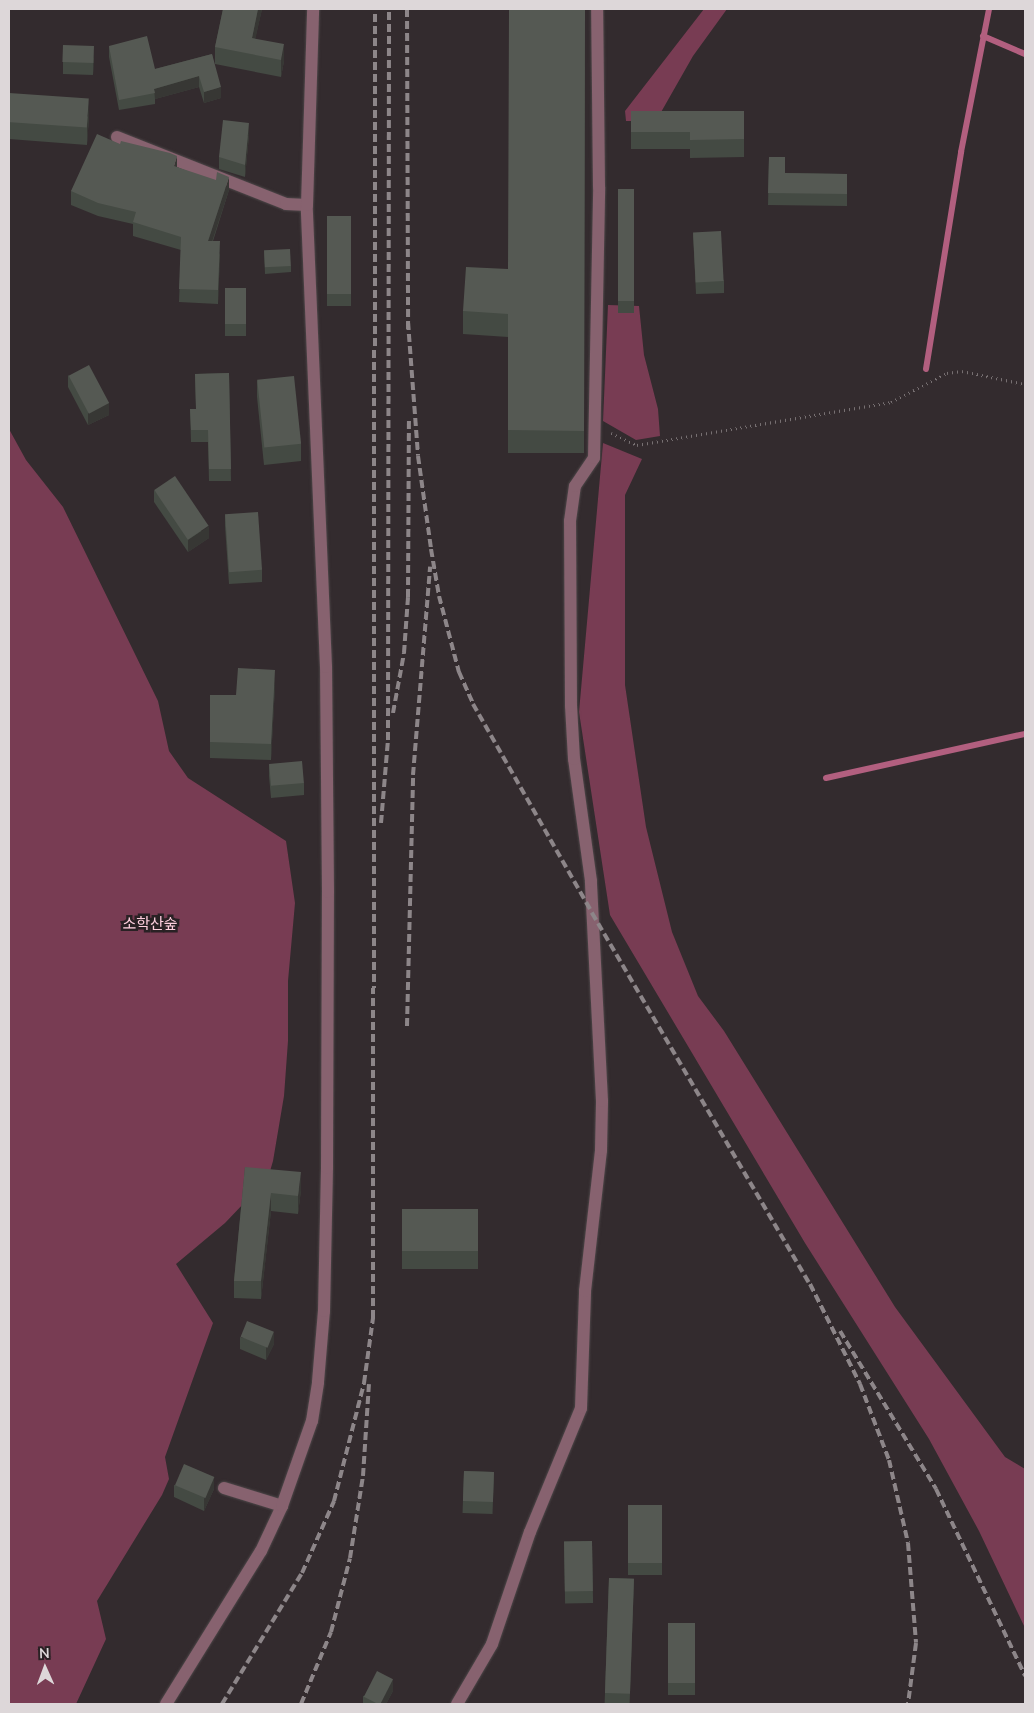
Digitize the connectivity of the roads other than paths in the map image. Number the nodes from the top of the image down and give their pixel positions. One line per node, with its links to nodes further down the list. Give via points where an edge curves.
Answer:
1 (313, 9): 4 (street)
2 (597, 9): 8 (street, via 599,187 594,458 575,486 570,521 571,706 574,759 591,881 602,1101 601,1150 585,1291 581,1408 530,1532 492,1644)
3 (117, 137): 4 (street, via 286,204)
4 (307, 206): 6 (street, via 326,667 327,1168 324,1311 318,1382 309,1430)
5 (224, 1488): 6 (street)
6 (282, 1506): 7 (street, via 261,1551)
7 (166, 1704)
8 (456, 1704)

